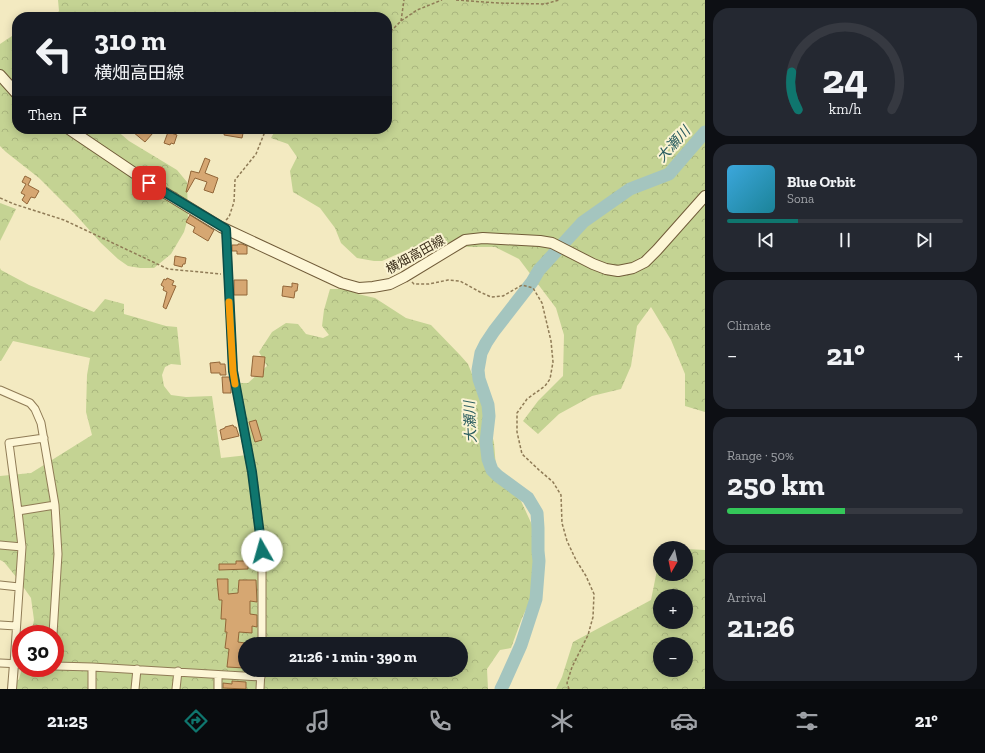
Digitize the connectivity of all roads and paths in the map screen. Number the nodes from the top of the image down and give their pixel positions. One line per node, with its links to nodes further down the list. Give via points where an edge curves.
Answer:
1 (404, 0): 5 (path)
2 (442, 0): 5 (path, via 417,10)
3 (456, 0): 4 (path, via 545,4)
4 (559, 0)
5 (401, 21): 6 (path)
6 (392, 30)
7 (0, 75): 8 (main road)
8 (12, 88)
9 (76, 134): 13 (main road, 横畑高田線, via 149,183)
10 (264, 134): 13 (path, via 256,154 235,180 234,202)
11 (705, 196): 15 (main road, 横畑高田線, via 645,262 633,268 618,271 606,269 552,243 482,238 465,240)
12 (0, 198): 14 (path, via 64,220 168,269)
13 (223, 228): 14 (street); 15 (main road, 横畑高田線, via 341,283 359,288 390,284)
14 (228, 274): 28 (street, via 233,371 252,472 262,551)
15 (404, 277): 45 (path, via 414,284 460,281 491,297 503,296 522,285 533,288 542,303 551,341 553,362 550,379 545,386 527,399 517,413 517,432 522,454 554,482 561,495 562,523 567,541 594,594 594,617 572,668 567,683)
16 (0, 390): 17 (street, via 25,401 35,409)
17 (44, 438): 18 (street); 19 (street, via 9,443)
18 (55, 505): 19 (street); 26 (street, via 58,554)
19 (18, 511): 21 (street)
20 (0, 545): 21 (street)
21 (22, 547): 23 (street)
22 (0, 586): 23 (street)
23 (19, 587): 25 (street)
24 (0, 625): 27 (street)
25 (16, 625)
26 (54, 625)
27 (12, 626)
28 (262, 637)
29 (0, 663): 30 (street)
30 (12, 664)
31 (64, 666): 32 (street)
32 (92, 667): 33 (street); 40 (street)
33 (136, 669): 34 (street); 41 (street)
34 (178, 671): 35 (street); 42 (street)
35 (218, 675): 36 (street); 43 (street)
36 (238, 675)
37 (15, 677): 39 (street)
38 (261, 677): 44 (street)
39 (12, 689)
40 (92, 689)
41 (135, 689)
42 (176, 689)
43 (218, 689)
44 (260, 689)
45 (569, 689)

